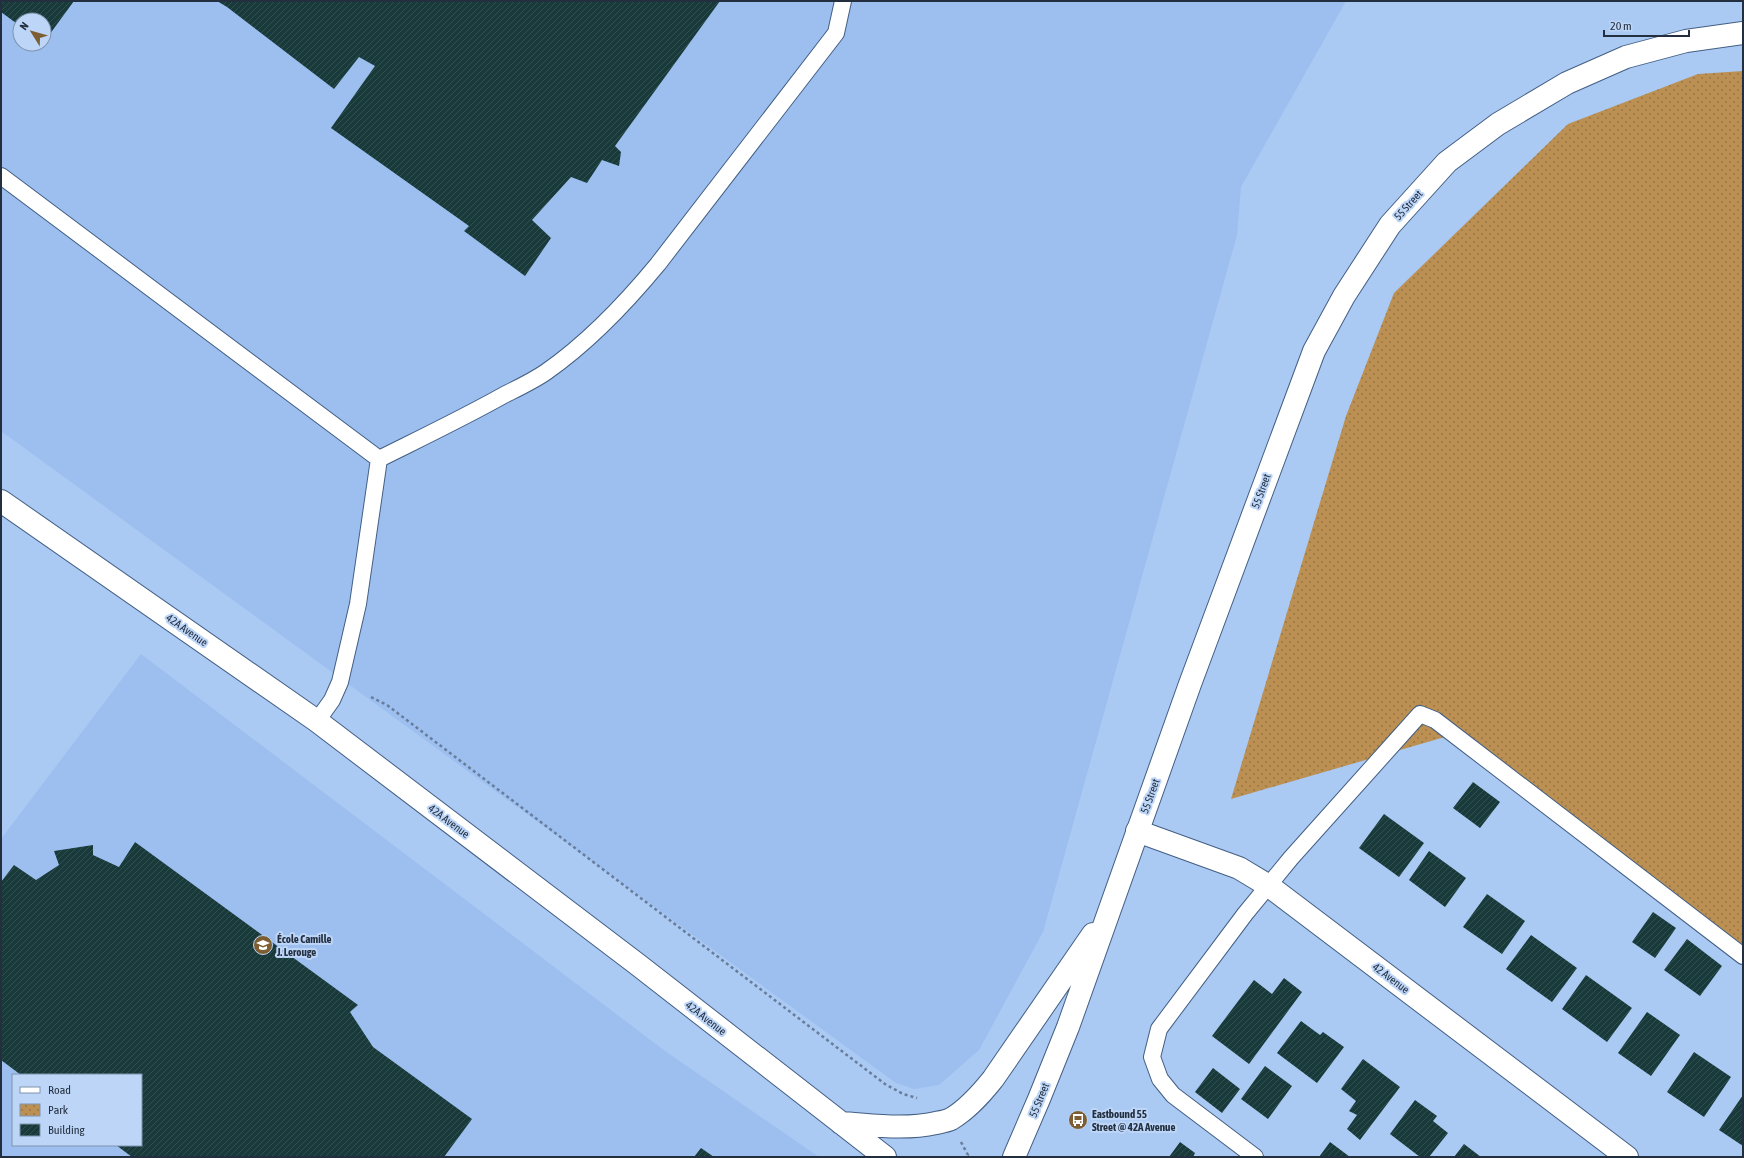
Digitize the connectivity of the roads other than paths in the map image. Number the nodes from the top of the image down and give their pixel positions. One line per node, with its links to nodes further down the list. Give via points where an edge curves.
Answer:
1 (843, 1): 4 (lane, via 836,33 634,294 572,353 545,373)
2 (1743, 34): 7 (street, 55 Street, via 1686,41 1626,57 1567,83 1498,124 1447,162 1390,225 1344,296 1314,351 1187,691)
3 (1, 176): 4 (lane)
4 (379, 459): 6 (lane, via 358,604 340,682 332,700)
5 (1, 501): 6 (street, 42A Avenue)
6 (317, 721): 11 (street, 42A Avenue)
7 (1138, 831): 8 (street, 42 Avenue, via 1239,868); 9 (street, 55 Street)
8 (1269, 886): 10 (lane, via 1420,714 1435,720); 14 (lane, via 1159,1029 1152,1057 1160,1079 1173,1095); 15 (street, 42 Avenue)
9 (1110, 908): 11 (street, via 993,1079 963,1110 950,1120 924,1126); 13 (street, 55 Street, via 1068,1027)
10 (1743, 956)
11 (841, 1123): 12 (street, 42A Avenue)
12 (885, 1157)
13 (1014, 1157)
14 (1255, 1157)
15 (1627, 1157)

